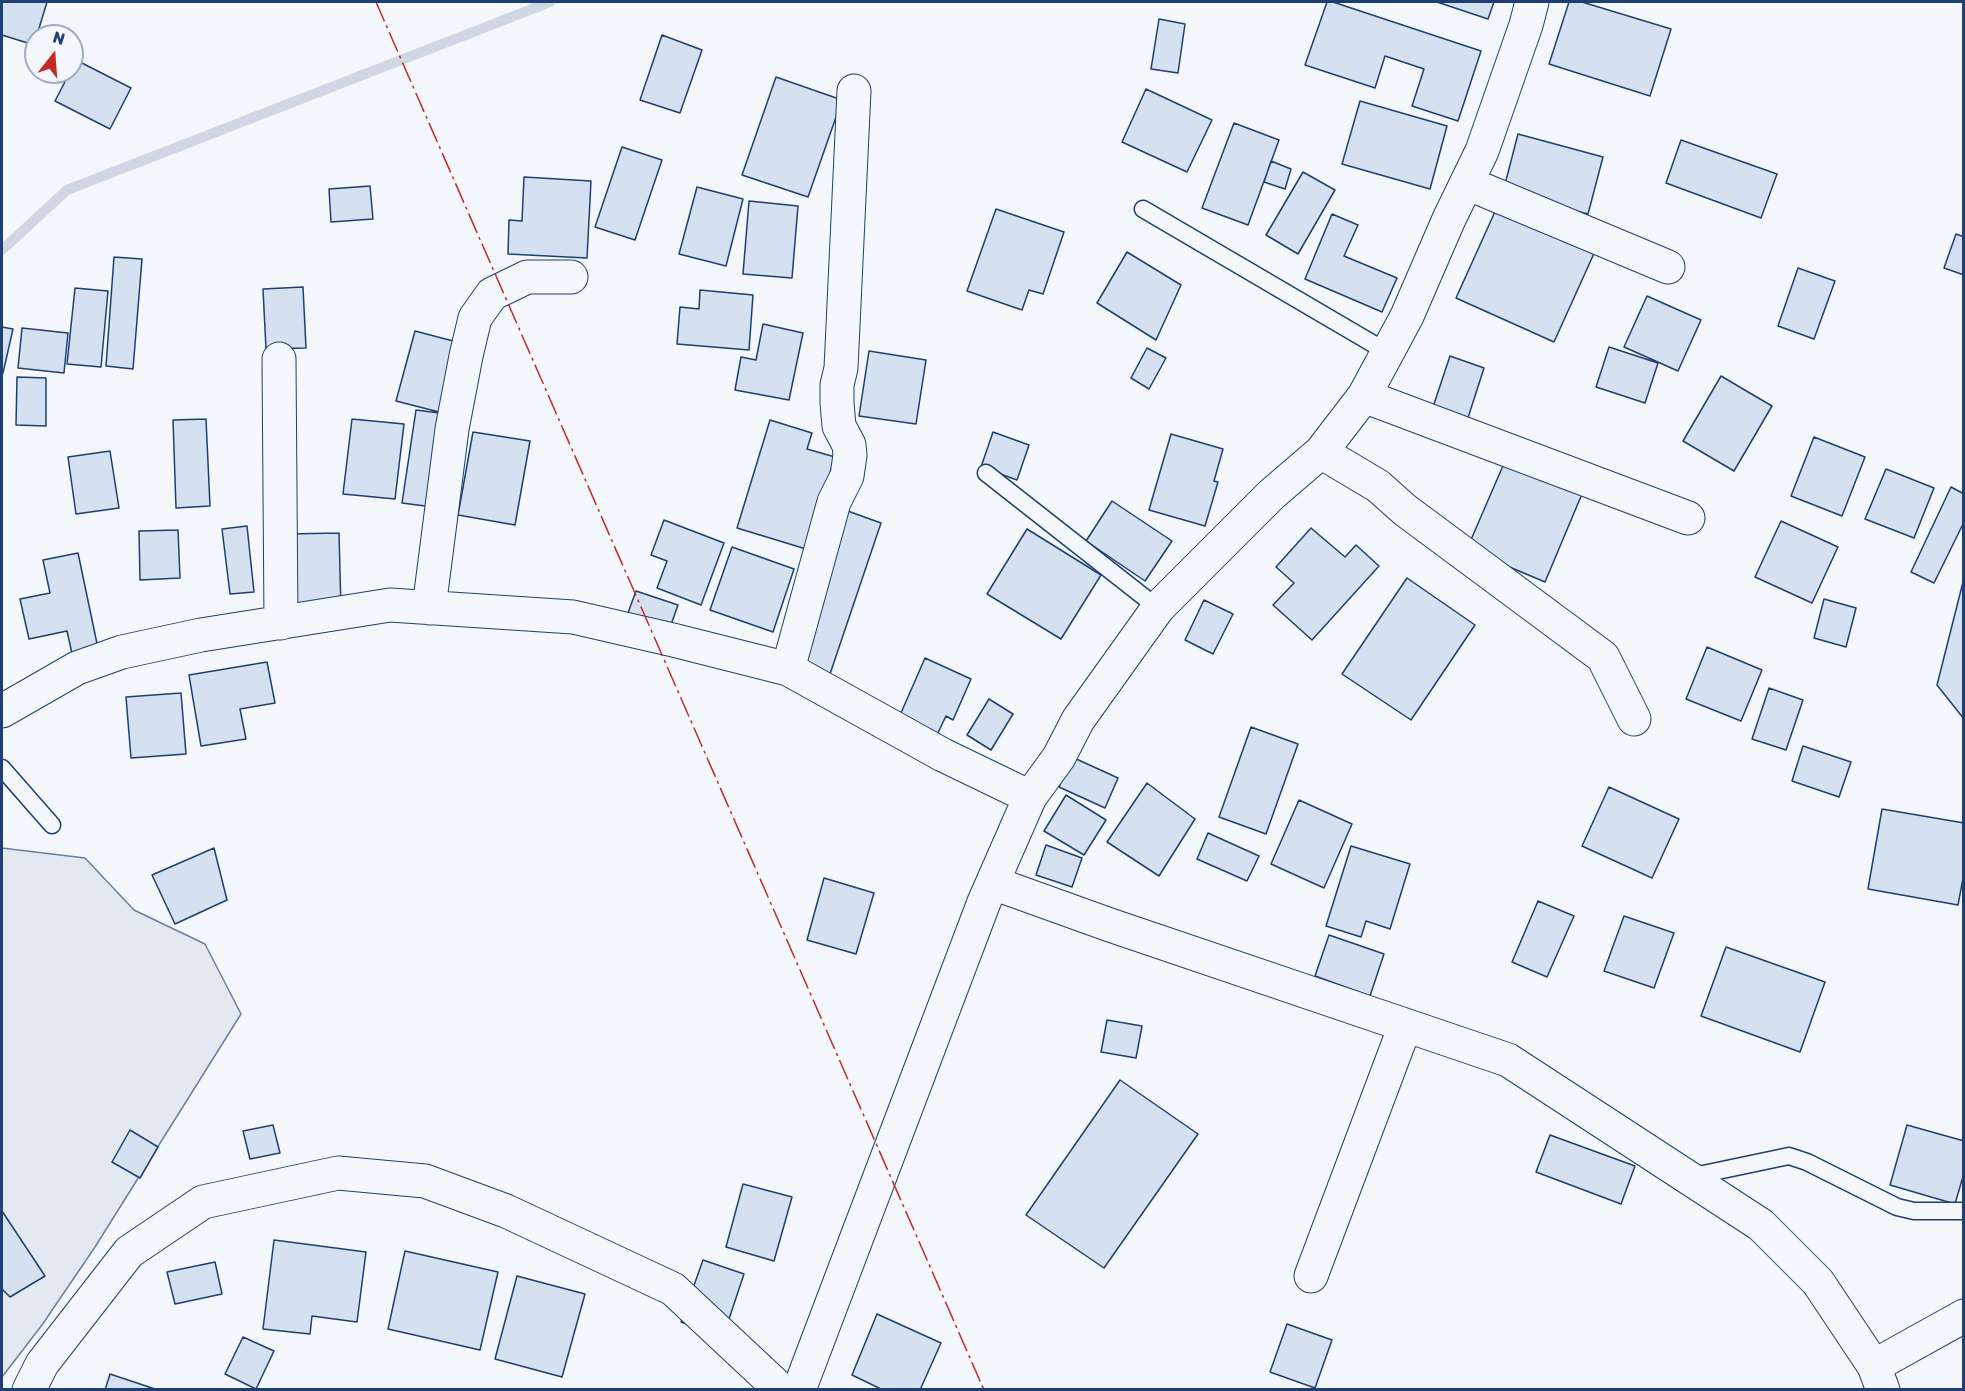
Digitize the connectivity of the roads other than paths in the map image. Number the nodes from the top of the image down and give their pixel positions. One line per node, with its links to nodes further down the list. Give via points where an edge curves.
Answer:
1 (1532, 2): 3 (street, via 1482,151)
2 (854, 92): 16 (street, via 841,368 837,385 838,426 850,455)
3 (1467, 183): 5 (street); 7 (street)
4 (1143, 209): 7 (lane)
5 (1668, 267)
6 (571, 277): 13 (street, via 527,277 492,294 476,318 452,429)
7 (1387, 352): 9 (street)
8 (279, 359): 15 (street)
9 (1364, 396): 10 (street); 12 (street)
10 (1321, 452): 14 (street, via 1272,494); 18 (street, via 1378,486 1604,657)
11 (986, 473): 14 (lane)
12 (1688, 518)
13 (429, 608): 15 (street, via 390,605); 16 (street, via 573,617)
14 (1158, 609): 20 (street, via 1078,720 1059,757)
15 (281, 623): 17 (street, via 122,652 77,668)
16 (788, 669): 20 (street)
17 (2, 711)
18 (1634, 719)
19 (2, 768): 21 (lane)
20 (1030, 797): 22 (street)
21 (51, 825)
22 (993, 883): 23 (street); 31 (street)
23 (1405, 1026): 24 (street, via 1508,1060); 26 (street)
24 (1688, 1177): 25 (lane, via 1789,1156 1897,1207); 28 (street, via 1761,1225 1818,1282)
25 (1964, 1211)
26 (1311, 1276)
27 (1964, 1316): 28 (street)
28 (1879, 1378)
29 (29, 1389): 30 (street, via 42,1364 129,1252 203,1202 338,1173 425,1181 506,1211 673,1289)
30 (781, 1389)
31 (800, 1389)

